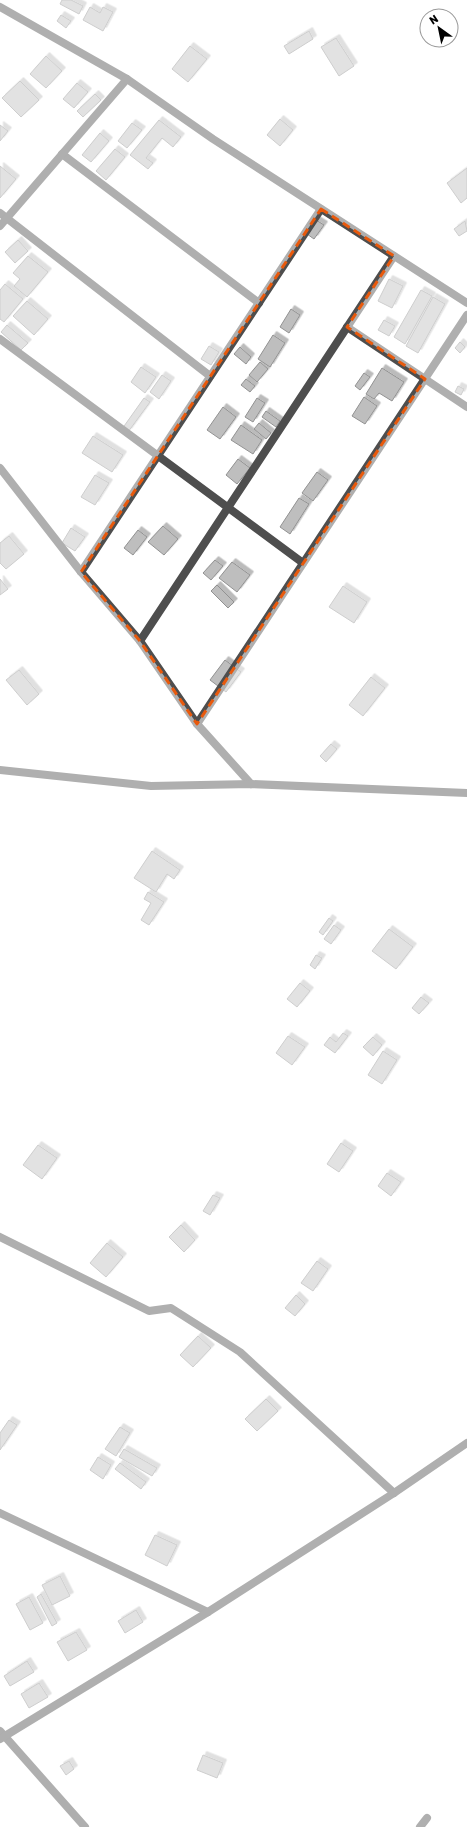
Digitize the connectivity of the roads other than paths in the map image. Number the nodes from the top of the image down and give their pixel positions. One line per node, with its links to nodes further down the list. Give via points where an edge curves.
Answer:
1 (0, 7): 2 (street)
2 (127, 79): 3 (street); 4 (street)
3 (62, 154): 5 (street); 8 (street)
4 (321, 209): 7 (street); 8 (street)
5 (3, 216): 6 (street); 13 (street)
6 (0, 226)
7 (394, 256): 9 (street); 11 (street)
8 (259, 303): 13 (street)
9 (467, 303)
10 (467, 315): 14 (street)
11 (347, 327): 14 (street); 18 (street)
12 (0, 339): 16 (street)
13 (210, 376): 16 (street)
14 (425, 379): 15 (street); 19 (street)
15 (467, 407)
16 (158, 456): 18 (street); 20 (street)
17 (0, 468): 20 (street)
18 (228, 507): 19 (street); 21 (street)
19 (303, 563): 22 (street)
20 (81, 572): 21 (street)
21 (140, 641): 22 (street)
22 (197, 724): 24 (street)
23 (0, 770): 24 (street, via 151,786)
24 (250, 784): 25 (street)
25 (467, 793)
26 (0, 1237): 28 (street, via 150,1311 171,1308 240,1352)
27 (467, 1443): 28 (street)
28 (394, 1493): 30 (street)
29 (0, 1513): 30 (street)
30 (208, 1612): 31 (street)
31 (2, 1735): 33 (street)
32 (427, 1818): 34 (street)
33 (85, 1827)
34 (420, 1827)

